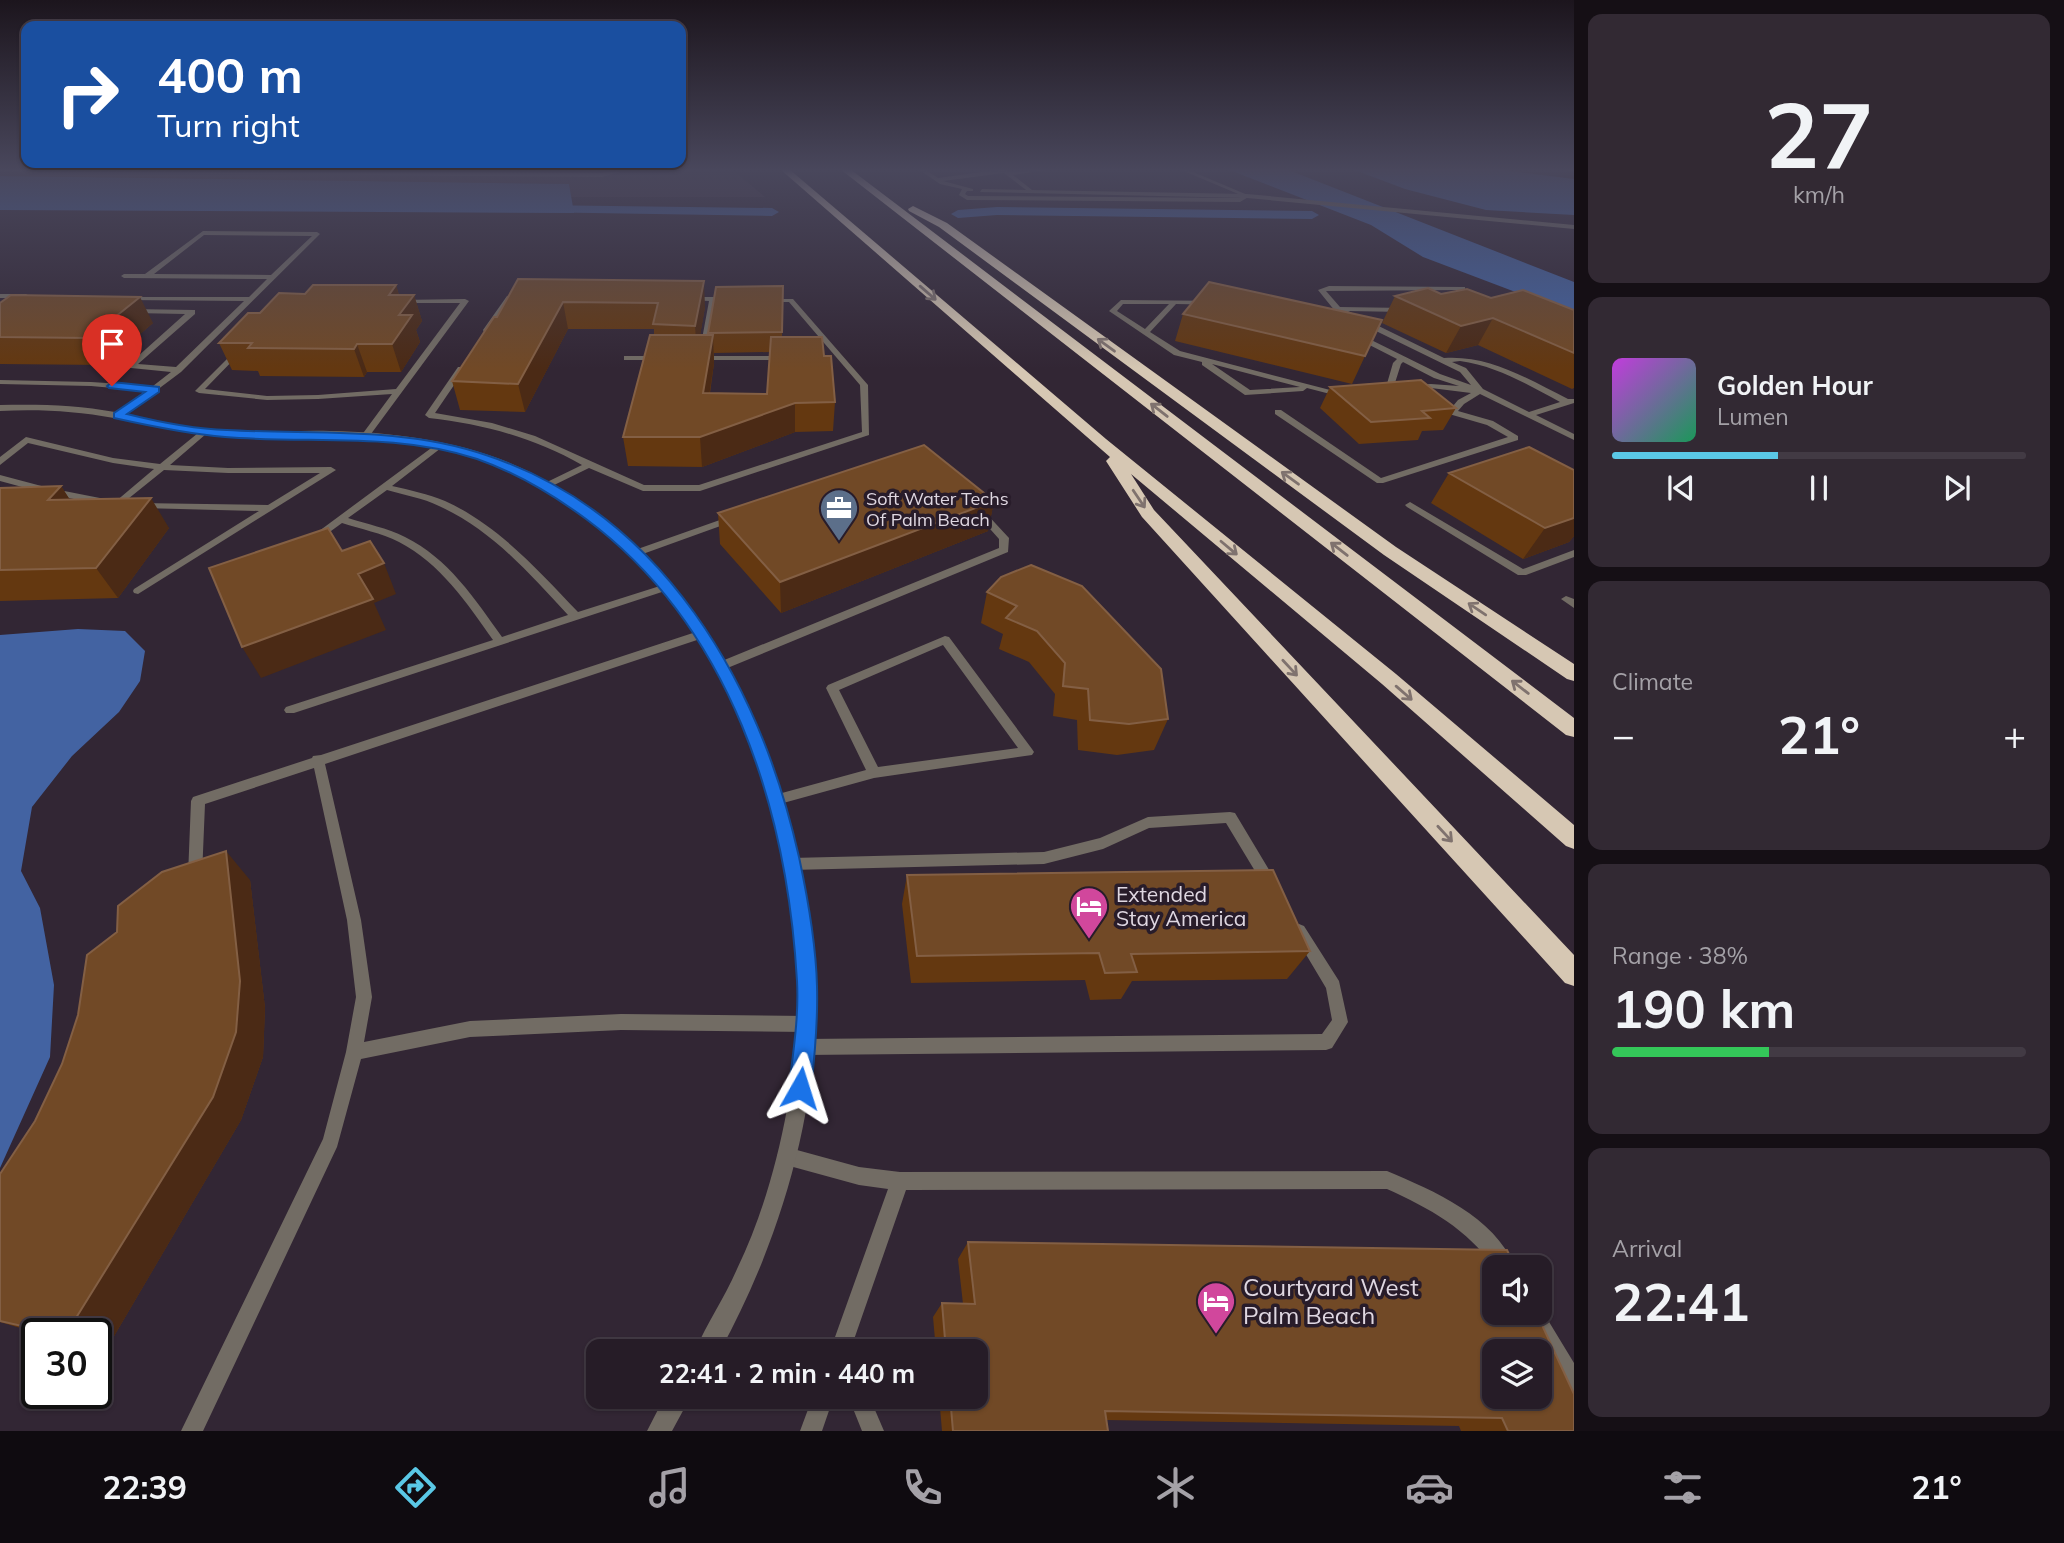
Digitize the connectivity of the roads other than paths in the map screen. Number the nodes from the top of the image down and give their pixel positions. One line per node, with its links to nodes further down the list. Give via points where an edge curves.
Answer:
1 (199, 236): 7 (lane)
2 (315, 236): 8 (lane)
3 (862, 236): 55 (highway, one-way to 55)
4 (931, 236): 80 (highway, one-way to 4)
5 (958, 236): 78 (highway, one-way to 5, via 1390,551)
6 (124, 276): 7 (lane)
7 (147, 276): 8 (lane)
8 (273, 277): 13 (lane)
9 (1463, 288): 21 (lane, via 1321,290)
10 (0, 296): 20 (lane, via 35,296)
11 (116, 297): 13 (lane)
12 (523, 297): 25 (lane, via 509,297)
13 (251, 299): 38 (lane)
14 (672, 299): 15 (lane)
15 (713, 299): 16 (lane); 32 (lane)
16 (739, 299)
17 (752, 299): 27 (lane, via 791,300)
18 (397, 301): 43 (lane, via 465,301)
19 (1174, 302): 24 (lane); 24 (lane, via 1121,302 1113,311); 35 (lane, via 1229,303 1351,332)
20 (26, 303)
21 (1338, 309): 22 (lane); 37 (lane)
22 (1408, 310)
23 (124, 311): 38 (lane, via 192,312 131,366)
24 (1146, 332): 34 (lane, via 1177,353)
25 (481, 339)
26 (243, 345): 43 (lane, via 199,391 267,398)
27 (838, 355): 28 (lane); 58 (lane, via 864,385 866,433 699,488 643,488)
28 (824, 356)
29 (626, 358): 30 (lane)
30 (677, 358)
31 (690, 358): 32 (lane)
32 (702, 358): 33 (lane)
33 (798, 358)
34 (1198, 358): 40 (lane); 40 (lane, via 1248,393)
35 (1403, 358): 42 (lane); 44 (lane)
36 (466, 361): 58 (lane, via 429,415 511,430 554,444)
37 (1444, 361): 44 (lane, via 1463,370); 45 (lane, via 1486,362)
38 (178, 370): 41 (lane)
39 (0, 382): 41 (lane)
40 (1314, 388): 42 (lane, via 1335,393)
41 (155, 389): 48 (lane)
42 (1389, 389): 44 (lane, via 1431,386)
43 (398, 391): 53 (lane)
44 (1480, 391): 47 (lane, via 1452,412 1515,438 1380,481); 49 (lane)
45 (1571, 401): 49 (lane)
46 (1, 408): 48 (street)
47 (1278, 412)
48 (118, 415): 52 (street)
49 (1528, 415): 51 (lane)
50 (1574, 427): 51 (lane)
51 (1562, 431): 54 (lane)
52 (203, 432): 53 (street); 59 (lane)
53 (365, 436): 56 (street)
54 (1574, 438)
55 (1101, 442): 84 (highway, one-way to 84, via 1389,679); 89 (highway, one-way to 89, via 1148,513)
56 (438, 446): 61 (street, via 482,457); 62 (lane)
57 (0, 463): 59 (lane, via 26,440)
58 (589, 465): 61 (lane)
59 (162, 467): 64 (lane); 66 (lane, via 219,473 331,470)
60 (0, 478): 64 (lane)
61 (548, 485): 70 (street)
62 (385, 487): 68 (lane); 74 (lane, via 441,503 475,520 513,551)
63 (969, 499): 77 (lane, via 1004,538 1004,550)
64 (118, 504): 66 (lane)
65 (1410, 505): 71 (lane, via 1522,573)
66 (271, 508): 73 (lane)
67 (740, 516): 70 (lane)
68 (340, 519): 69 (lane); 76 (lane, via 403,540 438,564)
69 (302, 547)
70 (636, 553): 72 (street)
71 (1574, 553)
72 (667, 587): 74 (lane); 75 (street)
73 (138, 591)
74 (576, 617): 76 (lane)
75 (702, 634): 77 (street); 81 (lane)
76 (500, 642): 79 (lane)
77 (721, 666): 83 (street, via 761,752)
78 (1574, 674)
79 (290, 710)
80 (1574, 729)
81 (318, 759): 86 (lane, via 198,801); 92 (lane, via 354,920 363,997)
82 (874, 773): 82 (lane, via 887,771 1028,752 945,640 832,688); 83 (lane)
83 (776, 800): 85 (street)
84 (1574, 839)
85 (791, 864): 87 (lane, via 1044,858 1103,844 1148,823 1230,817); 90 (street, via 807,983)
86 (195, 876)
87 (1278, 896)
88 (1292, 919): 91 (lane, via 1333,986 1340,1022 1326,1042)
89 (1574, 974)
90 (807, 1024): 91 (street); 92 (lane, via 621,1022 470,1029)
91 (804, 1047): 93 (street, via 798,1109)
92 (354, 1052): 103 (lane, via 327,1152)
93 (786, 1156): 94 (lane, via 859,1176); 97 (street, via 753,1257)
94 (900, 1181): 95 (lane, via 1387,1180 1458,1214); 98 (lane)
95 (1497, 1255)
96 (1540, 1325): 99 (lane)
97 (713, 1339)
98 (844, 1339)
99 (1574, 1382)
100 (672, 1409): 104 (street)
101 (819, 1409): 105 (lane)
102 (864, 1409): 106 (lane)
103 (192, 1431)
104 (659, 1431)
105 (811, 1431)
106 (873, 1431)

